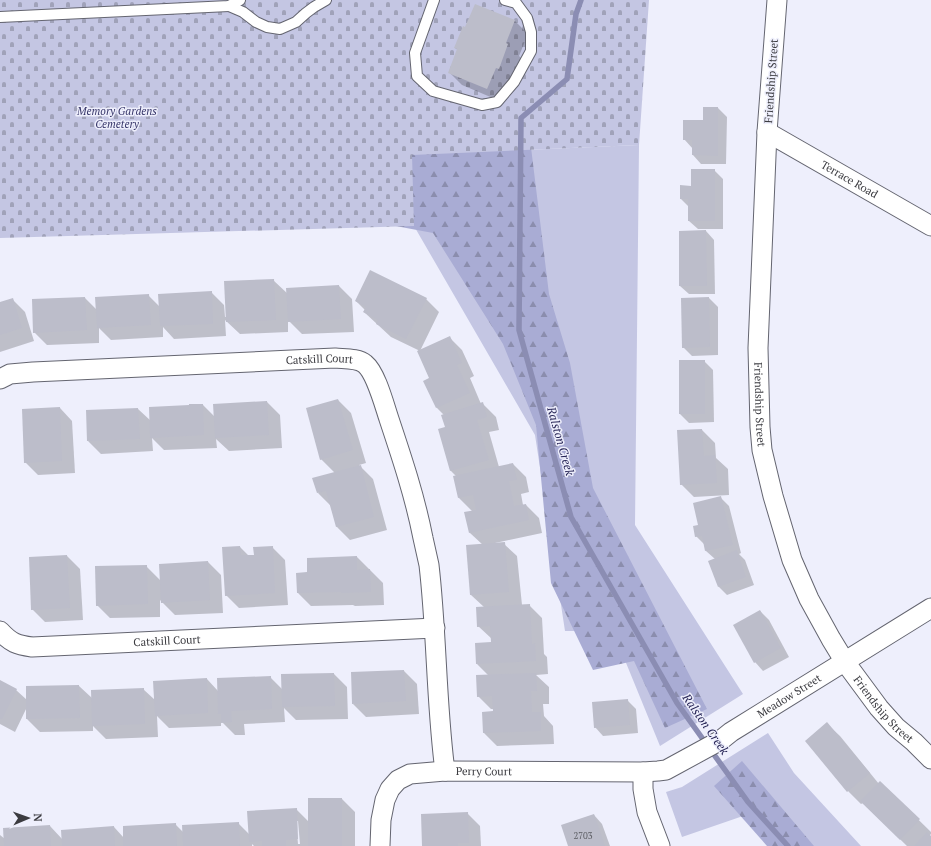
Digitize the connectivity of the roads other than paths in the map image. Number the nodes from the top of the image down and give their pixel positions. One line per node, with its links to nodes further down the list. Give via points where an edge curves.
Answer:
1 (240, 0): 6 (lane)
2 (326, 0): 6 (lane, via 296,22 280,29 267,27)
3 (434, 0): 4 (lane, via 415,53 417,76 433,91 482,105 497,102 514,82 531,51 531,32 527,18 516,3)
4 (505, 0)
5 (777, 0): 8 (street, Friendship Street)
6 (229, 6): 7 (lane)
7 (0, 17)
8 (768, 132): 9 (street, Terrace Road); 14 (street, Friendship Street, via 758,348 762,450 792,560 809,599)
9 (931, 226)
10 (0, 379): 12 (street, Catskill Court, via 10,374 33,372 287,360 335,358 364,363 371,370 377,385 418,512 428,564)
11 (931, 608): 14 (street, Meadow Street)
12 (435, 628): 13 (street, Catskill Court, via 32,647 19,645 6,638); 16 (street, Catskill Court)
13 (0, 631)
14 (845, 662): 15 (street, Friendship Street, via 896,727); 17 (street, Meadow Street, via 685,760 666,770)
15 (931, 759)
16 (445, 771): 17 (street, Perry Court); 18 (street, Perry Court, via 410,774 398,780 390,789 381,820)
17 (643, 772): 19 (street, via 647,812)
18 (380, 846)
19 (660, 846)

